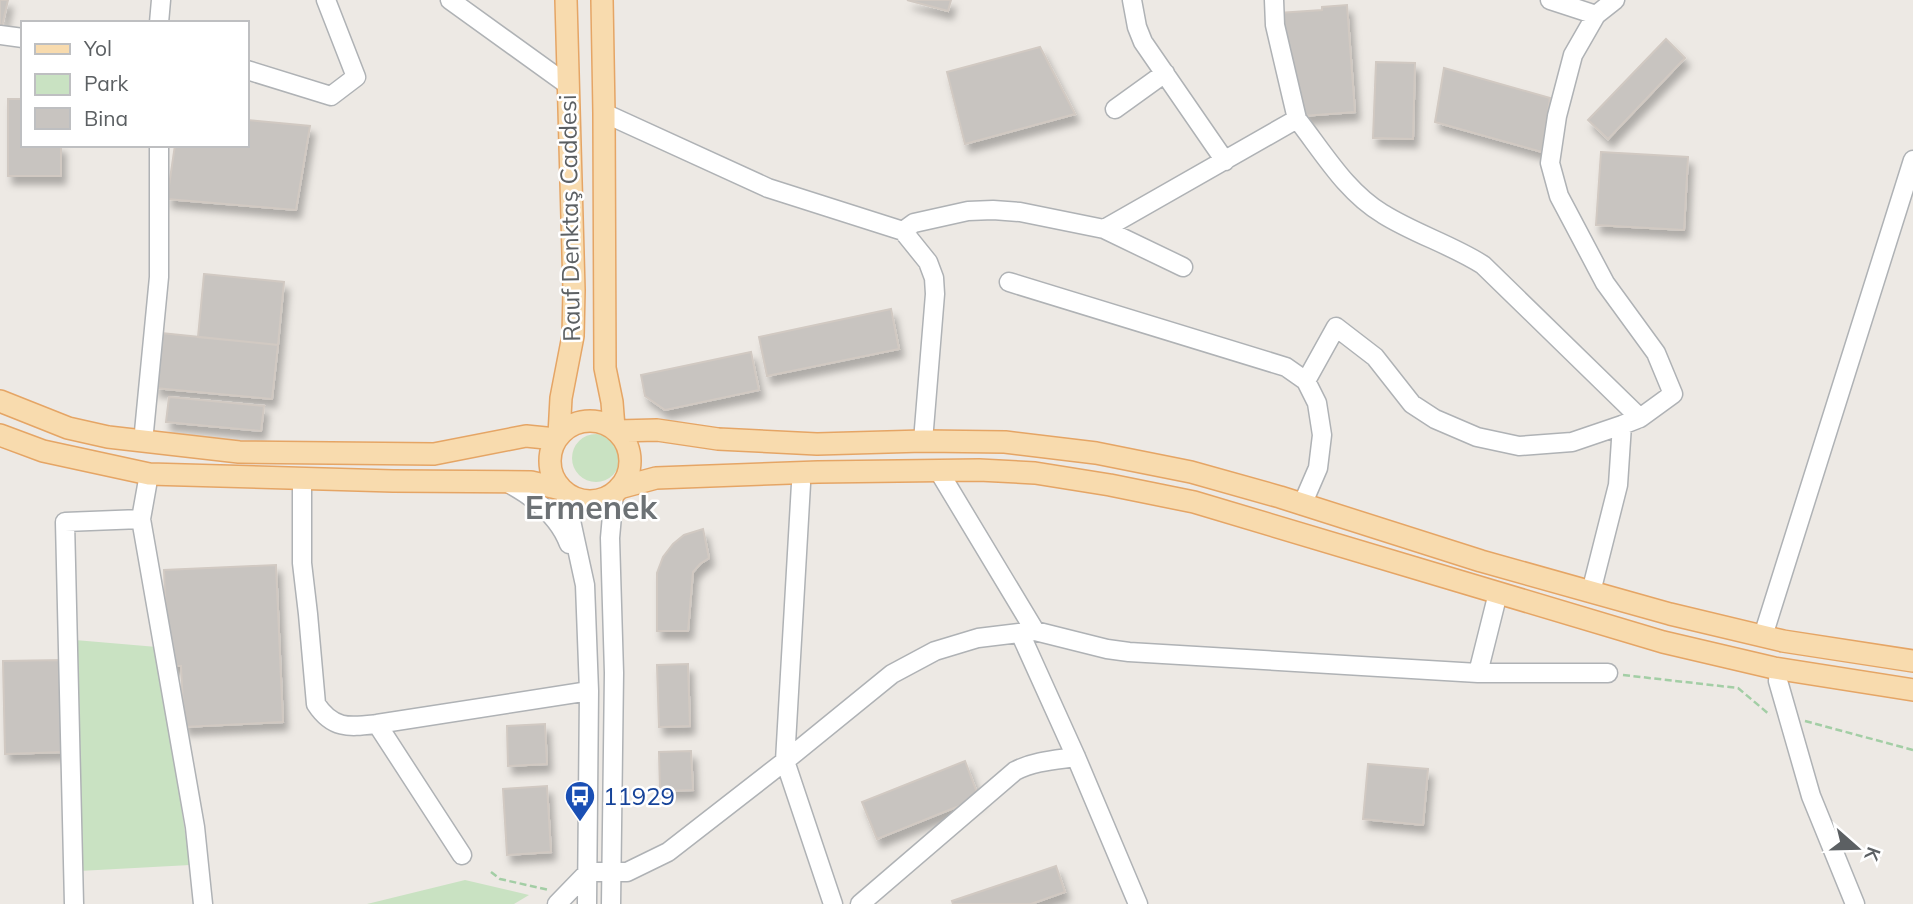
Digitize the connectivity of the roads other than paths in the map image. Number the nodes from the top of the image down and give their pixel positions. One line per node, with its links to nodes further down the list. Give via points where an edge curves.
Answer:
1 (160, 0): 11 (street)
2 (326, 0): 14 (street, via 356,76 331,96)
3 (450, 0): 16 (street)
4 (566, 0): 16 (main road, Rauf Denktaş Caddesi)
5 (601, 0): 18 (main road, Rauf Denktaş Caddesi)
6 (1132, 0): 15 (street, via 1143,42)
7 (1274, 0): 19 (street, via 1275,26)
8 (1550, 0): 10 (street)
9 (1615, 0): 10 (street)
10 (1596, 15): 29 (street, via 1573,55 1550,163 1559,197 1605,283 1656,353 1673,394)
11 (159, 21)
12 (0, 35): 13 (street)
13 (21, 38)
14 (248, 70)
15 (1166, 73): 17 (street); 22 (street)
16 (568, 85): 33 (main road, Rauf Denktaş Caddesi, via 575,290)
17 (1115, 109)
18 (604, 113): 24 (street, via 768,188); 31 (main road, Rauf Denktaş Caddesi, via 605,368)
19 (1297, 119): 22 (street); 29 (street, via 1363,200 1496,275)
20 (159, 147): 35 (street, via 159,277)
21 (1913, 160): 49 (street)
22 (1225, 161): 23 (street)
23 (1104, 229): 24 (street, via 993,210 914,223); 25 (street)
24 (903, 231): 34 (street, via 928,262 934,278)
25 (1183, 267)
26 (1009, 282): 27 (street, via 1286,368)
27 (1306, 381): 30 (street, via 1336,327 1375,357 1412,404 1477,437 1519,446 1572,442); 43 (street, via 1317,403 1322,435 1318,468)
28 (0, 401): 35 (main road, via 68,428)
29 (1640, 418): 30 (street)
30 (1622, 425): 46 (street, via 1618,485)
31 (615, 430): 33 (main road, via 585,421); 34 (main road, via 817,444); 42 (main road, via 624,439 630,459)
32 (0, 435): 37 (main road, via 43,451)
33 (557, 437): 35 (main road, via 526,436 434,454 239,452); 41 (main road, via 549,462)
34 (923, 441): 43 (main road, via 1005,442 1096,453 1191,472)
35 (143, 442)
36 (938, 470): 42 (main road, via 656,478); 47 (main road, via 1035,472 1194,502); 48 (street)
37 (149, 474): 38 (main road); 44 (street)
38 (302, 478): 39 (main road); 56 (street, via 302,563 316,704 322,714 341,725)
39 (506, 482): 41 (main road, via 531,482); 45 (street, via 529,494 564,528)
40 (801, 484): 58 (street)
41 (563, 491): 42 (main road, via 587,502); 45 (street)
42 (617, 491): 61 (street, via 610,538)
43 (1302, 505): 46 (main road)
44 (141, 519): 63 (street, via 65,522); 64 (street, via 195,827)
45 (585, 585): 54 (street)
46 (1591, 592): 49 (main road)
47 (1498, 593): 51 (main road, via 1663,642); 52 (street)
48 (1028, 632): 52 (street, via 1129,652); 57 (street); 58 (street, via 978,638 934,651 892,674)
49 (1763, 636): 50 (main road)
50 (1913, 661)
51 (1779, 669): 55 (main road); 70 (street, via 1778,681 1811,796)
52 (1478, 673): 53 (street)
53 (1608, 673)
54 (589, 691): 56 (street); 60 (street)
55 (1913, 691)
56 (377, 724): 59 (street)
57 (1076, 757): 68 (street, via 1015,771); 69 (street)
58 (785, 761): 61 (street, via 668,852 627,872); 67 (street)
59 (462, 855)
60 (588, 872): 61 (street); 62 (street); 65 (street)
61 (612, 873): 66 (street)
62 (561, 899)
63 (74, 904)
64 (203, 904)
65 (587, 904)
66 (611, 904)
67 (833, 904)
68 (860, 904)
69 (1138, 904)
70 (1855, 904)

